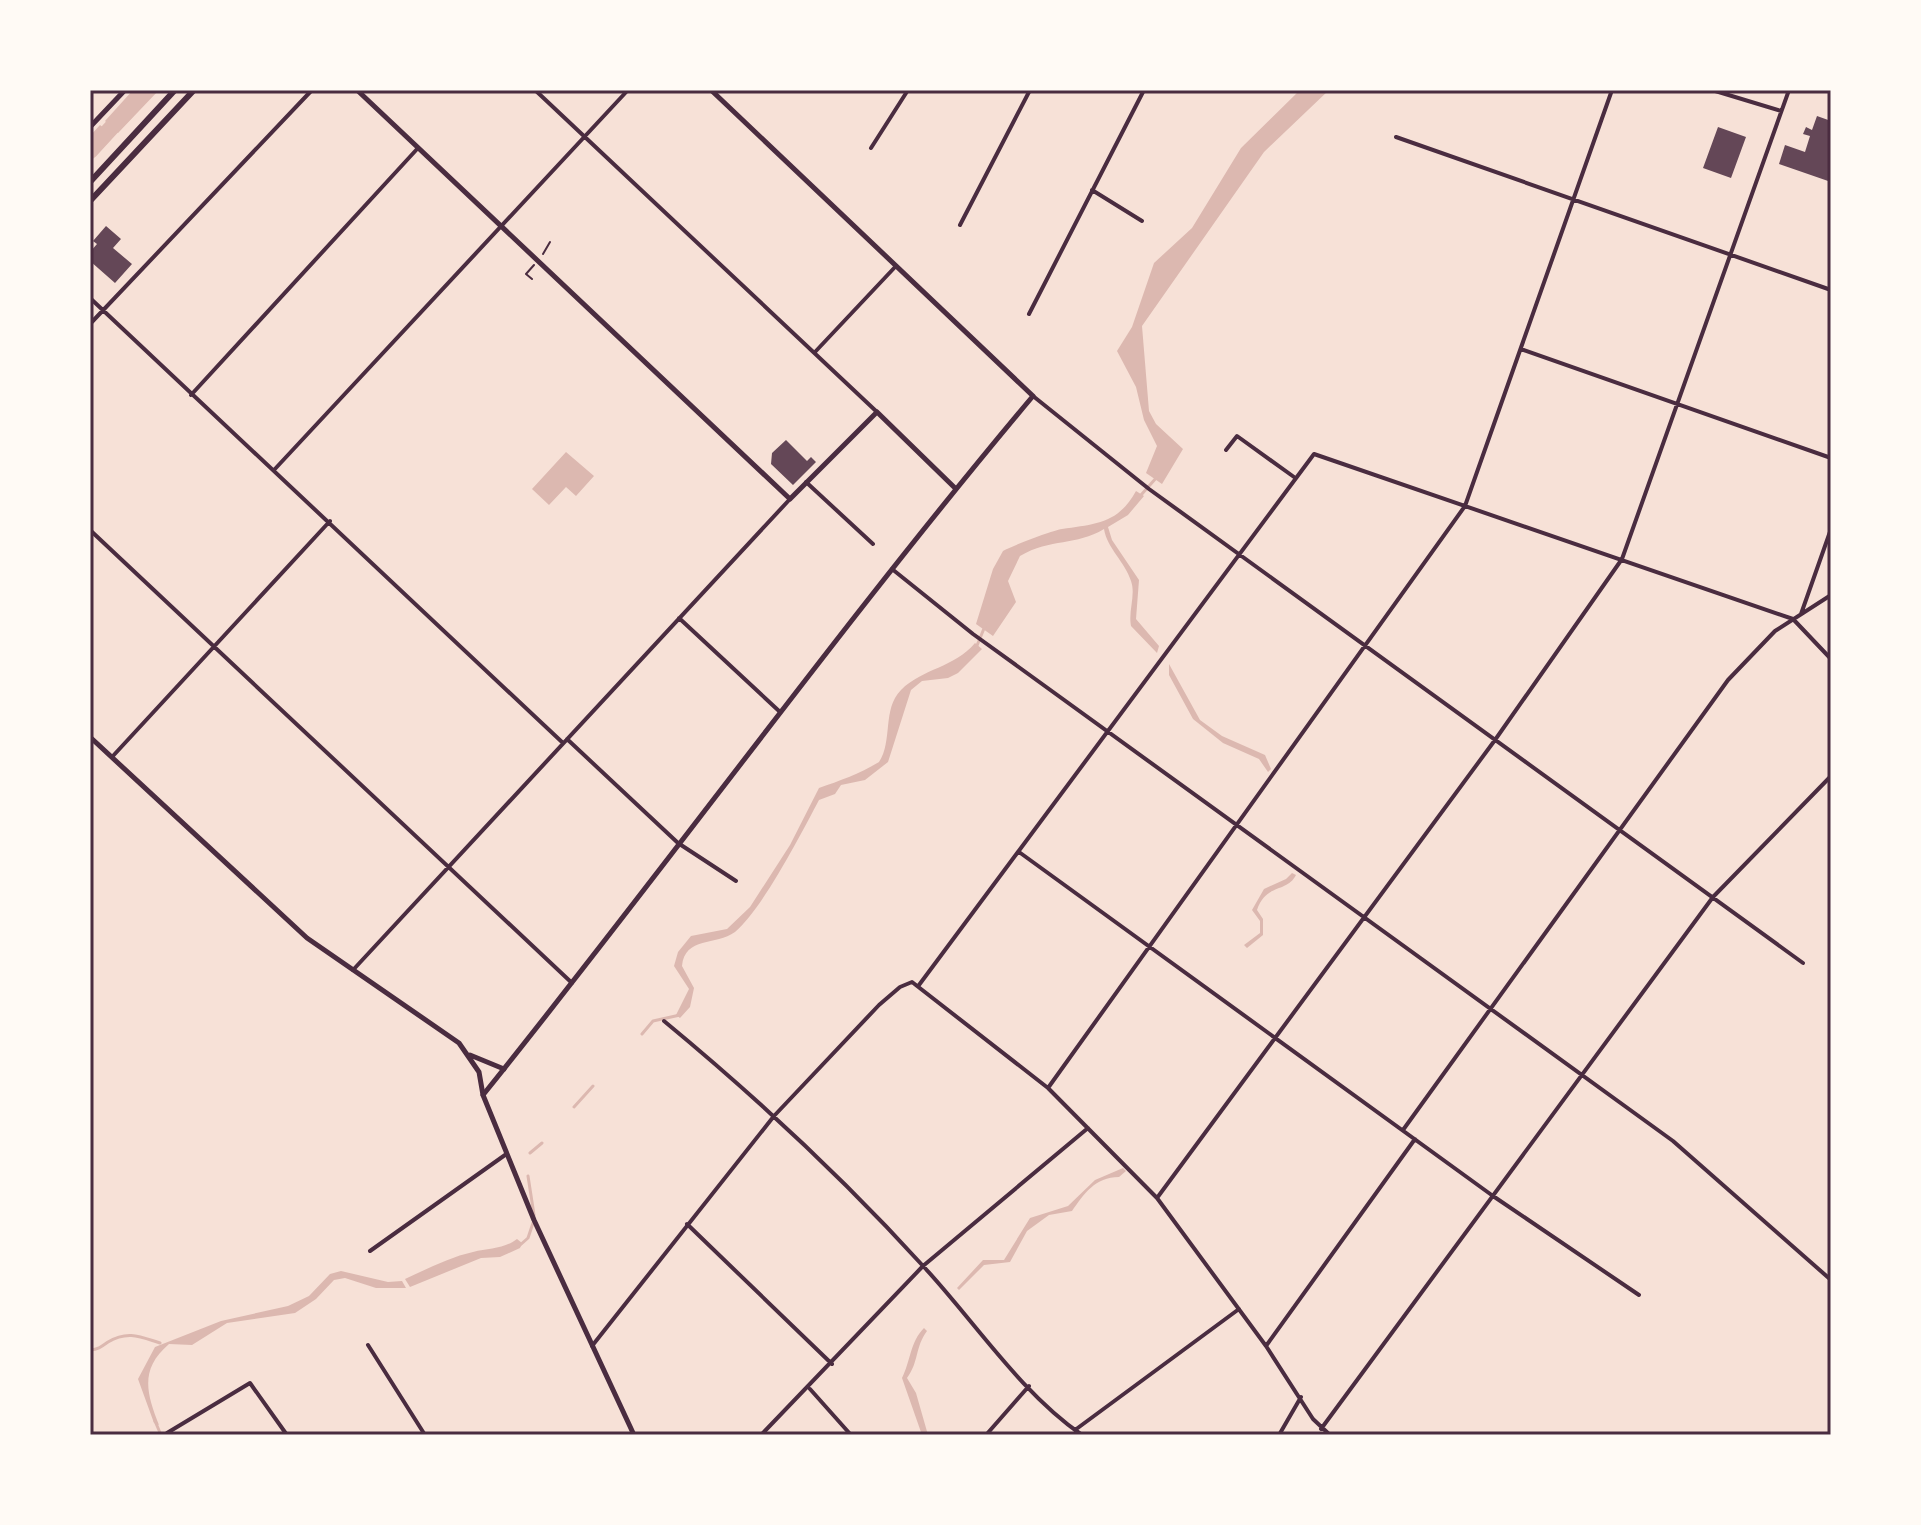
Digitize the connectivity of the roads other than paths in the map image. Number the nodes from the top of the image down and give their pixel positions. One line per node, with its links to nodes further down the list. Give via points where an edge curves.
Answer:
1 (125, 90): 16 (main road)
2 (175, 90): 21 (highway)
3 (194, 90): 23 (highway)
4 (312, 90): 32 (street)
5 (357, 90): 19 (main road)
6 (535, 90): 17 (street)
7 (628, 90): 17 (street)
8 (711, 90): 29 (main road)
9 (908, 90): 20 (street)
10 (1030, 90): 26 (street)
11 (1144, 90): 22 (street)
12 (1612, 90): 24 (street)
13 (1712, 90): 15 (street)
14 (1789, 90): 15 (street)
15 (1781, 111): 28 (street)
16 (90, 127)
17 (585, 136): 27 (street); 36 (street)
18 (1396, 137): 24 (street)
19 (418, 148): 27 (main road); 37 (street)
20 (871, 148)
21 (90, 182)
22 (1092, 190): 25 (street); 33 (street)
23 (90, 201)
24 (1572, 201): 28 (street); 35 (street)
25 (1142, 221)
26 (960, 225)
27 (501, 226): 43 (street); 47 (main road)
28 (1730, 257): 30 (street); 39 (street)
29 (898, 265): 36 (street); 38 (main road)
30 (1831, 290)
31 (90, 298): 32 (street)
32 (103, 310): 34 (street); 37 (street)
33 (1029, 314)
34 (90, 324)
35 (1521, 349): 39 (street); 48 (street)
36 (815, 352): 40 (street)
37 (191, 395): 43 (street)
38 (1033, 396): 46 (main road); 53 (street)
39 (1680, 403): 42 (street); 54 (street)
40 (877, 412): 45 (main road); 46 (main road)
41 (1226, 450): 44 (street, via 1237,436)
42 (1831, 458)
43 (274, 470): 49 (street)
44 (1294, 477): 48 (street, via 1314,454); 53 (street)
45 (806, 482): 47 (main road); 52 (street)
46 (955, 488): 55 (main road)
47 (790, 499): 58 (street)
48 (1465, 506): 54 (street); 61 (street)
49 (330, 521): 60 (street); 68 (street)
50 (1831, 529): 57 (street)
51 (90, 530): 60 (street)
52 (873, 544)
53 (1238, 554): 61 (street); 64 (street)
54 (1622, 559): 59 (street); 67 (street)
55 (892, 569): 63 (main road); 64 (street)
56 (1831, 595): 57 (street)
57 (1801, 614): 59 (street)
58 (679, 618): 63 (street); 66 (street)
59 (1793, 619): 62 (street); 72 (street, via 1728,680)
60 (214, 645): 69 (street); 75 (street)
61 (1364, 645): 67 (street); 71 (street)
62 (1831, 659)
63 (779, 711): 73 (main road)
64 (1108, 731): 71 (street); 74 (street)
65 (90, 737): 69 (main road)
66 (567, 739): 68 (street); 73 (street)
67 (1495, 740): 72 (street); 78 (street)
68 (563, 743): 75 (street)
69 (112, 758): 81 (main road, via 307,938)
70 (1831, 776): 77 (street)
71 (1238, 824): 78 (street); 79 (street)
72 (1620, 830): 77 (street); 84 (street)
73 (678, 843): 76 (street); 82 (main road)
74 (1019, 852): 79 (street); 83 (street)
75 (449, 866): 81 (street); 82 (street)
76 (736, 881)
77 (1713, 897): 80 (street); 89 (street)
78 (1365, 916): 84 (street); 86 (street)
79 (1150, 947): 86 (street); 90 (street)
80 (1803, 963)
81 (353, 970): 87 (main road)
82 (573, 984): 88 (main road)
83 (919, 985): 90 (street); 92 (street, via 900,987)
84 (1491, 1008): 89 (street); 94 (street)
85 (664, 1021): 92 (street)
86 (1276, 1038): 94 (street); 98 (street)
87 (469, 1054): 88 (main road); 91 (main road)
88 (504, 1069): 91 (main road)
89 (1582, 1075): 97 (street); 102 (street, via 1673,1141)
90 (1048, 1088): 93 (street)
91 (483, 1095): 96 (main road)
92 (774, 1116): 99 (street); 101 (street)
93 (1089, 1127): 98 (street); 101 (street)
94 (1403, 1130): 95 (street)
95 (1415, 1139): 97 (street); 106 (street)
96 (505, 1155): 100 (street); 107 (main road)
97 (1493, 1196): 103 (street); 112 (street)
98 (1157, 1198): 104 (street)
99 (687, 1224): 107 (street); 108 (street)
100 (370, 1251)
101 (923, 1266): 108 (street); 109 (street)
102 (1831, 1280)
103 (1639, 1295)
104 (1239, 1309): 106 (street); 113 (street)
105 (368, 1345): 116 (street)
106 (1266, 1346): 111 (street)
107 (591, 1347): 117 (main road)
108 (832, 1364): 110 (street)
109 (1029, 1386): 113 (street); 120 (street)
110 (809, 1388): 118 (street); 119 (street)
111 (1301, 1397): 112 (street); 122 (street)
112 (1321, 1429): 123 (street)
113 (1075, 1430): 121 (street)
114 (167, 1433): 115 (street, via 254,1385)
115 (287, 1435)
116 (425, 1435)
117 (634, 1435)
118 (761, 1435)
119 (851, 1435)
120 (986, 1435)
121 (1082, 1435)
122 (1279, 1435)
123 (1330, 1435)

